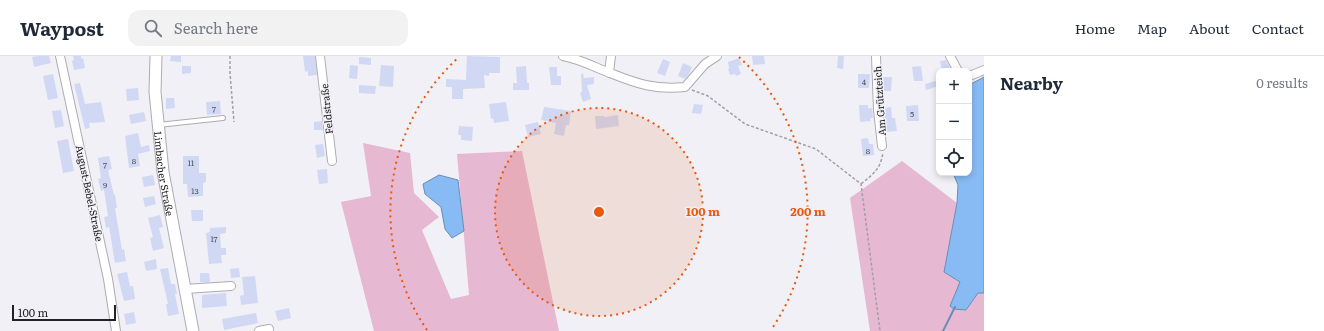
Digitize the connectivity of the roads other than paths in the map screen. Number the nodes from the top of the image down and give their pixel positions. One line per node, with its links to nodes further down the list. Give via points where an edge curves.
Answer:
1 (60, 56): 20 (street, August-Bebel-Straße, via 108,279)
2 (156, 56): 14 (street, Limbacher Straße)
3 (320, 56): 16 (street, Feldstraße)
4 (563, 56): 11 (street)
5 (611, 56): 11 (street)
6 (717, 56): 11 (street, via 705,64 685,87 656,88)
7 (876, 56): 15 (street, Am Grützteich)
8 (950, 56): 9 (street)
9 (956, 68)
10 (984, 70): 12 (street)
11 (609, 73)
12 (972, 75)
13 (223, 118): 14 (lane)
14 (158, 125): 18 (street, Limbacher Straße, via 163,172)
15 (882, 146)
16 (332, 161)
17 (231, 286): 18 (street)
18 (185, 289): 21 (street, Limbacher Straße)
19 (269, 329): 22 (street)
20 (116, 331)
21 (193, 331)
22 (259, 331)

